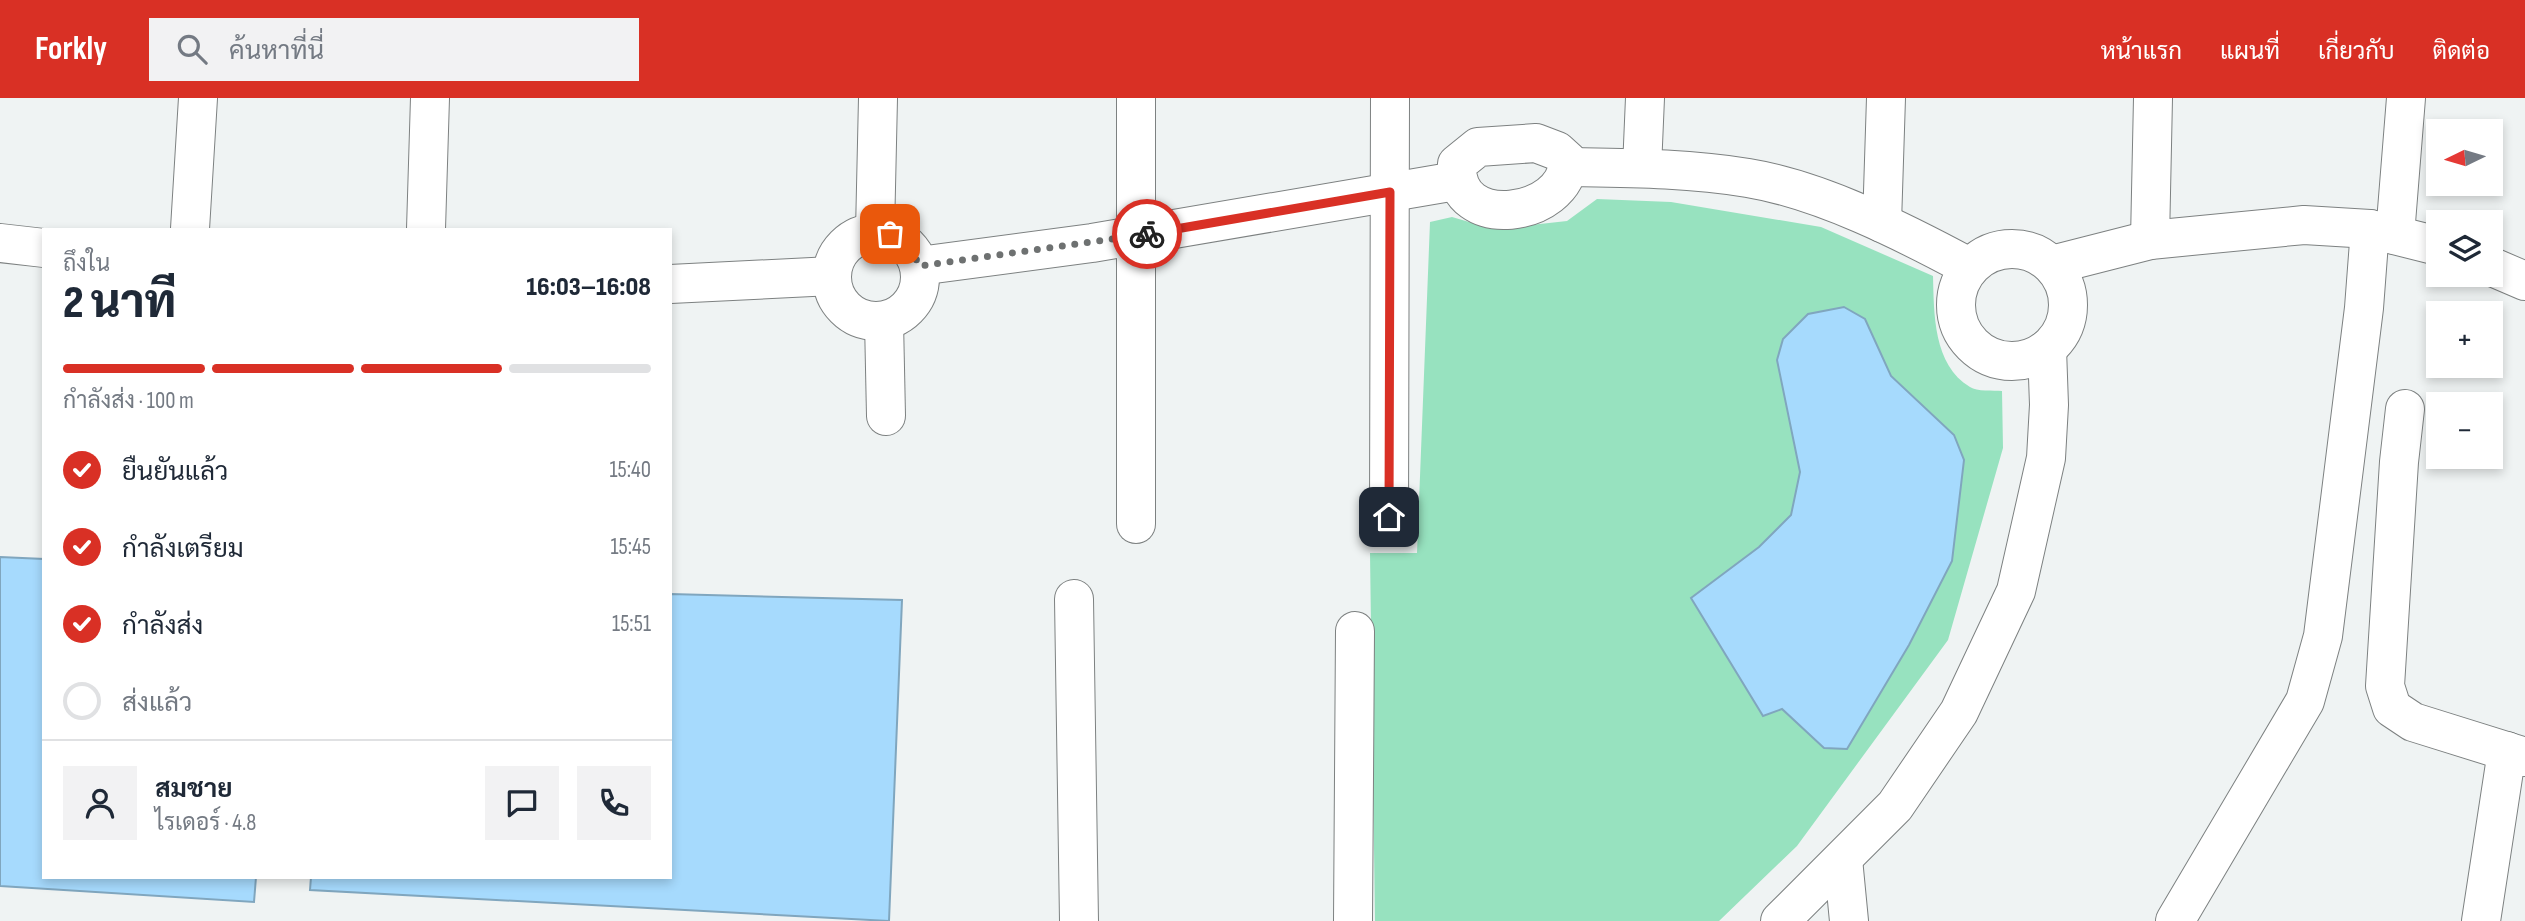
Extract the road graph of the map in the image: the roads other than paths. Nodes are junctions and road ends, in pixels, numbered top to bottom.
1 (198, 98) edge
2 (430, 98) edge
3 (878, 98) edge
4 (1136, 98) edge
5 (1390, 98) edge
6 (1645, 98) edge
7 (1886, 98) edge
8 (2153, 98) edge
9 (2406, 98) edge
10 (1567, 167) junction
11 (1642, 168) junction
12 (1456, 181) junction
13 (1390, 192) junction
14 (1882, 223) junction
15 (190, 228) edge
16 (426, 228) edge
17 (875, 232) junction
18 (2382, 232) junction
19 (1136, 236) junction
20 (2150, 240) junction
21 (0, 243) edge
22 (2426, 243) edge
23 (42, 248) edge
24 (2052, 265) junction
25 (919, 266) junction
26 (1969, 267) junction
27 (2503, 272) edge
28 (832, 276) junction
29 (2525, 281) edge
30 (672, 284) edge
31 (884, 321) junction
32 (2047, 349) junction
33 (2405, 409) dead end
34 (886, 416) dead end
35 (1389, 517) dead end
36 (1136, 524) dead end
37 (1074, 599) dead end
38 (1355, 631) dead end
39 (2516, 754) edge
40 (1843, 859) junction
41 (1079, 921) edge
42 (1353, 921) edge
43 (1780, 921) edge
44 (1849, 921) edge
45 (2175, 921) edge
46 (2481, 921) edge

1 - 15 street
2 - 16 street
3 - 17 street
4 - 19 street
5 - 13 street
6 - 11 street
7 - 14 street
8 - 20 street
9 - 18 street
10 - 11 street
10 - 12 street
10 - 12 street
11 - 14 street
12 - 13 street
13 - 19 street
13 - 35 street
14 - 26 street
17 - 25 street
17 - 28 street
18 - 20 street
18 - 22 street
18 - 45 street
19 - 25 street
19 - 36 street
20 - 24 street
21 - 23 street
24 - 26 street
24 - 32 street
25 - 31 street
26 - 32 street
27 - 29 street
28 - 30 street
28 - 31 street
31 - 34 street
32 - 40 street
33 - 39 street
37 - 41 street
38 - 42 street
39 - 46 street
40 - 43 street
40 - 44 street

